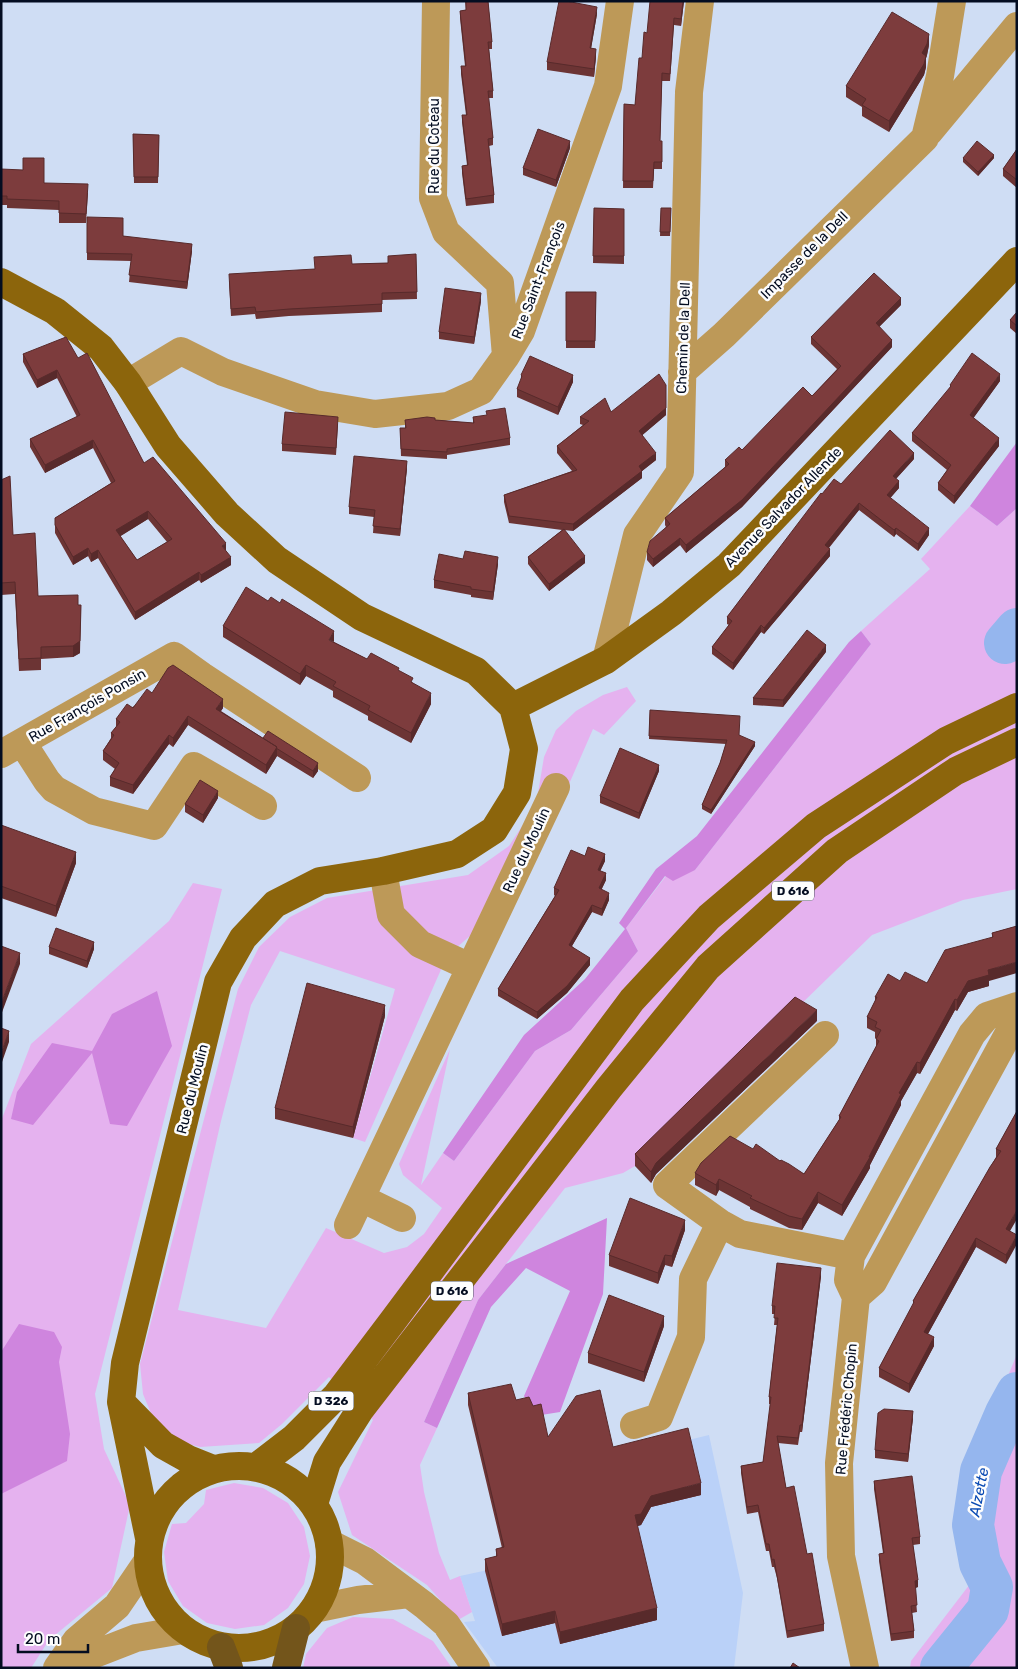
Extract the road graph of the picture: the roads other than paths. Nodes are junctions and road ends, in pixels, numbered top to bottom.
1 (436, 1) edge
2 (620, 1) edge
3 (700, 1) edge
4 (952, 1) edge
5 (1017, 26) edge
6 (925, 138) junction
7 (1017, 261) edge
8 (1, 282) edge
9 (506, 356) junction
10 (682, 372) junction
11 (128, 383) junction
12 (606, 660) junction
13 (513, 707) junction
14 (1017, 707) edge
15 (1017, 742) edge
16 (12, 748) edge
17 (357, 778) dead end
18 (556, 787) dead end
19 (263, 806) dead end
20 (383, 870) junction
21 (470, 967) junction
22 (1017, 1006) edge
23 (1017, 1018) edge
24 (825, 1035) dead end
25 (361, 1198) junction
26 (402, 1218) dead end
27 (720, 1223) junction
28 (348, 1225) dead end
29 (851, 1256) junction
30 (856, 1298) junction
31 (392, 1322) joint
32 (121, 1402) junction
33 (634, 1425) dead end
34 (256, 1466) junction
35 (212, 1470) junction
36 (314, 1504) junction
37 (329, 1543) junction
38 (148, 1550) junction
39 (409, 1594) junction
40 (314, 1609) junction
41 (296, 1628) junction
42 (183, 1630) junction
43 (225, 1657) edge
44 (57, 1668) edge
45 (70, 1668) edge
46 (286, 1668) edge
47 (476, 1668) edge
48 (865, 1668) edge

1 - 9 street, Rue du Coteau
2 - 9 street, Rue Saint-François
3 - 10 street, Chemin de la Dell
4 - 6 street
5 - 6 street, Impasse de la Dell
6 - 10 street, Impasse de la Dell
7 - 12 main road, Avenue Salvador Allende
8 - 11 main road
9 - 11 street, Rue Saint-François
10 - 12 street, Chemin de la Dell
11 - 13 main road
12 - 13 main road, Avenue Salvador Allende
13 - 20 main road, Rue du Moulin
14 - 31 main road, D 616
15 - 36 main road, D 616
16 - 17 street, Rue François Ponsin
16 - 19 street
18 - 21 street, Rue du Moulin
20 - 21 street
20 - 32 main road, Rue du Moulin
21 - 25 street, Rue du Moulin
22 - 29 street, Rue Frédéric Chopin
23 - 30 street
24 - 27 street
25 - 26 street
25 - 28 street, Rue du Moulin
27 - 29 street
27 - 33 street
29 - 30 street, Rue Frédéric Chopin
30 - 48 street, Rue Frédéric Chopin
31 - 34 main road, D 326
32 - 35 main road
32 - 38 main road, Rue du Moulin
34 - 35 main road
34 - 36 main road, Rue du Moulin
35 - 38 main road
36 - 37 main road, Rue du Moulin
37 - 39 street
37 - 40 main road, Rue du Moulin
38 - 42 main road, Rue du Moulin
38 - 44 street
39 - 40 street
39 - 47 street
40 - 41 main road, Rue du Moulin
41 - 43 main road, Rue du Moulin
41 - 46 highway
42 - 43 main road, Rue du Moulin
42 - 45 street

